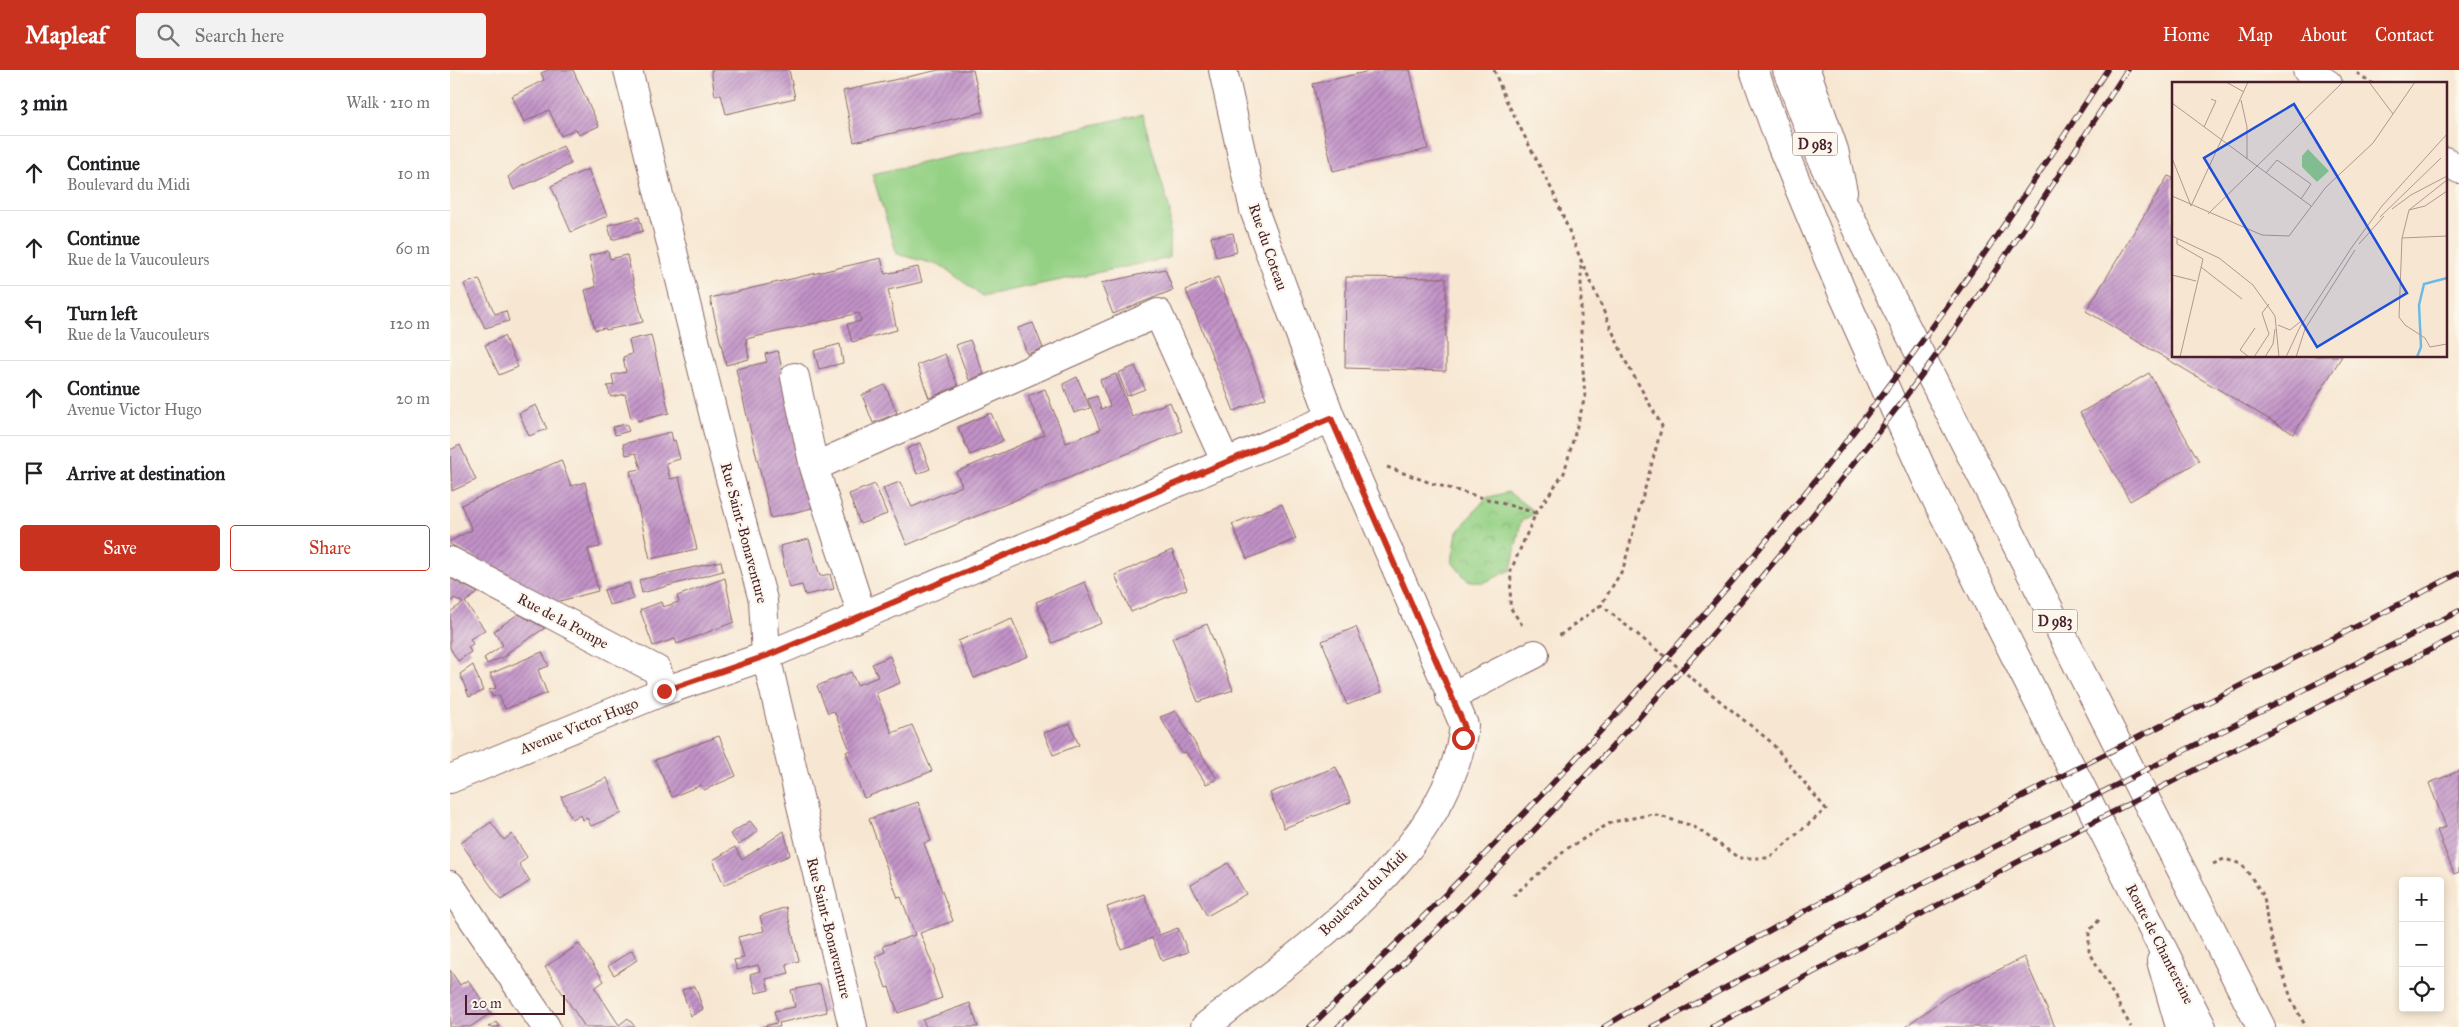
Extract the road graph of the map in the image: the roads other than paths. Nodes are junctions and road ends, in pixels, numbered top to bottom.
1 (628, 70) edge
2 (1223, 70) edge
3 (1754, 70) edge
4 (1787, 70) edge
5 (1806, 70) edge
6 (2307, 70) edge
7 (2325, 82) edge
8 (2446, 162) edge
9 (2459, 169) edge
10 (1849, 215) junction
11 (795, 377) dead end
12 (1331, 418) junction
13 (1226, 463) junction
14 (1350, 463) joint
15 (814, 467) junction
16 (450, 560) edge
17 (862, 615) junction
18 (1535, 654) road end
19 (766, 656) junction
20 (664, 691) junction
21 (1450, 697) junction
22 (450, 779) edge
23 (450, 885) edge
24 (2154, 933) junction
25 (546, 1027) edge
26 (853, 1027) edge
27 (1205, 1027) edge
28 (2180, 1027) edge
29 (2202, 1027) edge
30 (2261, 1027) edge

1 - 19 street, Rue Saint-Bonaventure
2 - 12 street, Rue du Coteau
3 - 24 street, Route de Chantereine / D 983
4 - 10 street, D 983
5 - 10 street
6 - 7 street
8 - 9 street
10 - 30 street, D 983
11 - 15 street
12 - 13 street, Avenue Victor Hugo
12 - 14 street, Rue du Coteau
13 - 15 street
13 - 17 street, Avenue Victor Hugo
14 - 21 street, Boulevard du Midi
15 - 17 street
16 - 20 street, Rue de la Pompe
17 - 19 street, Avenue Victor Hugo
18 - 21 street
19 - 20 street, Avenue Victor Hugo
19 - 26 street, Rue Saint-Bonaventure
20 - 22 street, Avenue Victor Hugo
21 - 27 street, Boulevard du Midi
23 - 25 street
24 - 28 street
24 - 29 street, Route de Chantereine / D 983

